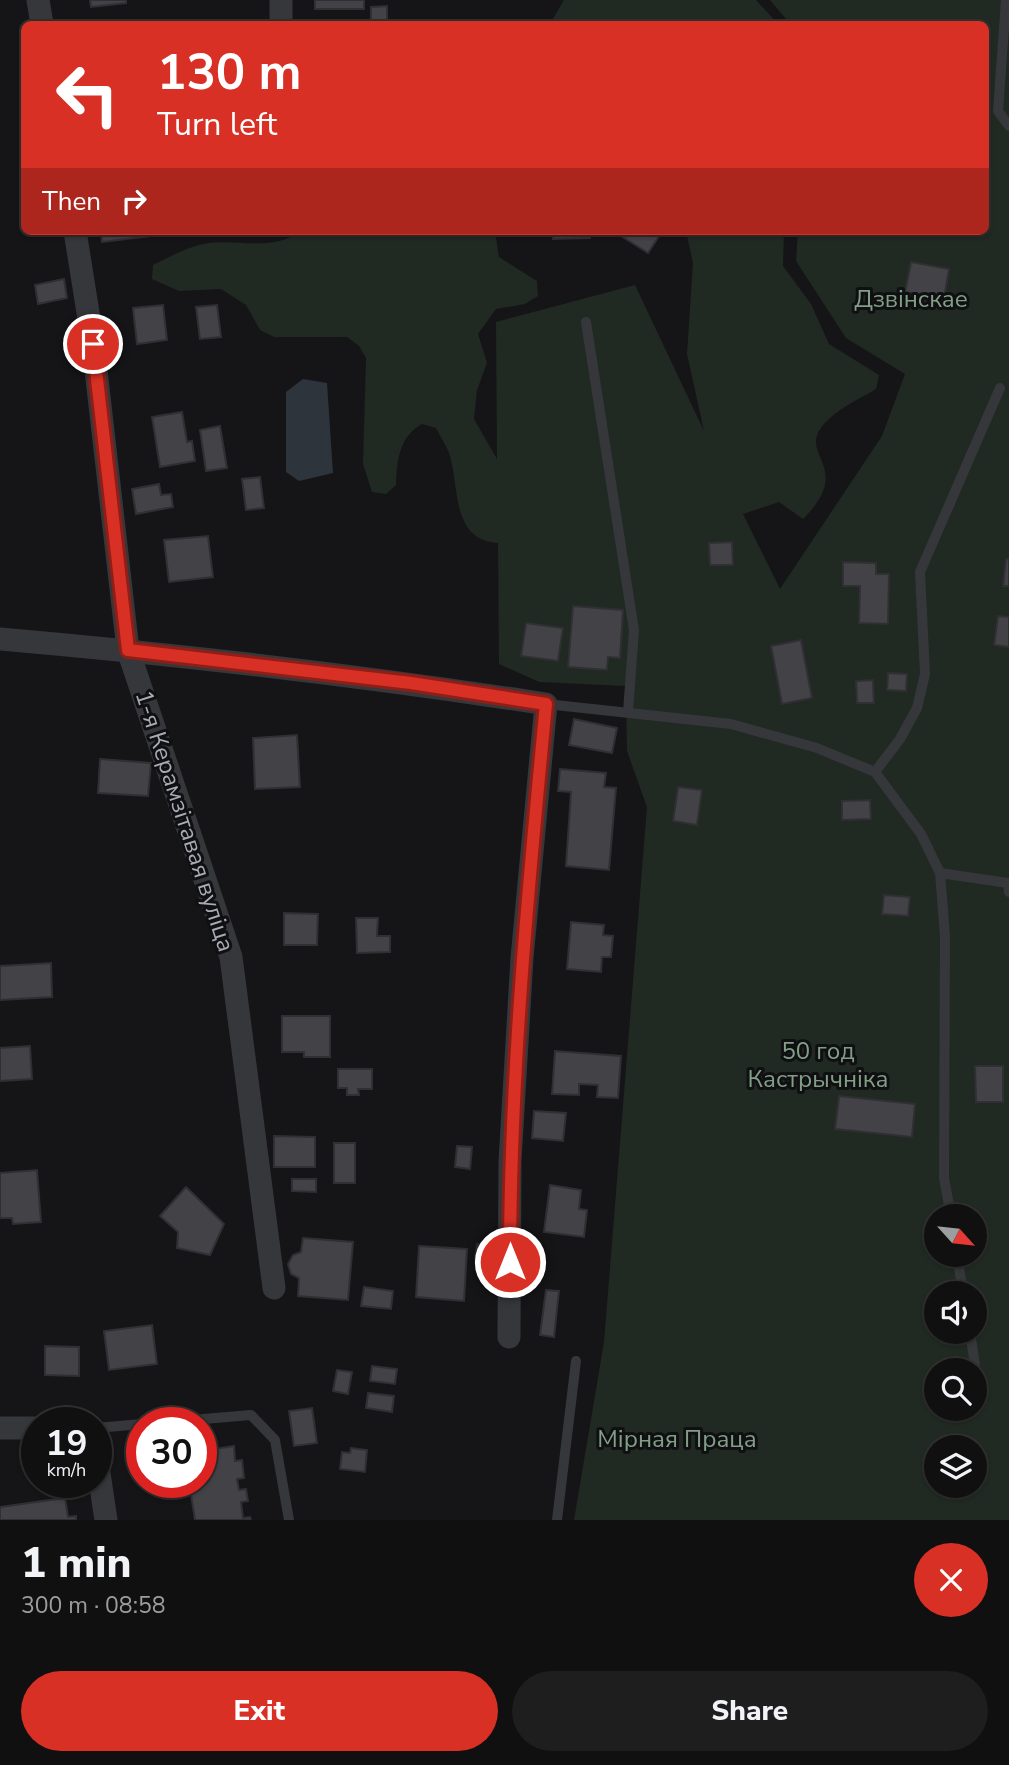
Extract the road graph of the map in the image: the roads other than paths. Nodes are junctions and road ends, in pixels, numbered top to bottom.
1 (38, 0) edge
2 (281, 0) edge
3 (1006, 0) edge
4 (42, 21) edge
5 (281, 21) edge
6 (1009, 126) edge
7 (76, 235) edge
8 (586, 322) dead end
9 (1000, 388) dead end
10 (0, 639) edge
11 (128, 650) junction
12 (546, 704) junction
13 (628, 712) junction
14 (875, 772) junction
15 (940, 873) junction
16 (1009, 886) edge
17 (949, 1204) edge
18 (274, 1288) dead end
19 (509, 1337) dead end
20 (576, 1361) dead end
21 (217, 1418) edge
22 (0, 1428) edge
23 (21, 1428) edge
24 (103, 1498) edge
25 (106, 1520) edge
26 (289, 1520) edge
27 (557, 1520) edge

1 - 4 street
2 - 5 street
3 - 6 lane
7 - 11 street, 1-я Керамзітавая вуліца
8 - 13 lane
9 - 14 lane
10 - 11 street
11 - 12 street
11 - 18 street, 1-я Керамзітавая вуліца
12 - 13 lane
12 - 19 street
13 - 14 lane
14 - 15 lane
15 - 16 lane
15 - 17 lane
20 - 27 lane
21 - 26 lane
22 - 23 street
24 - 25 street

